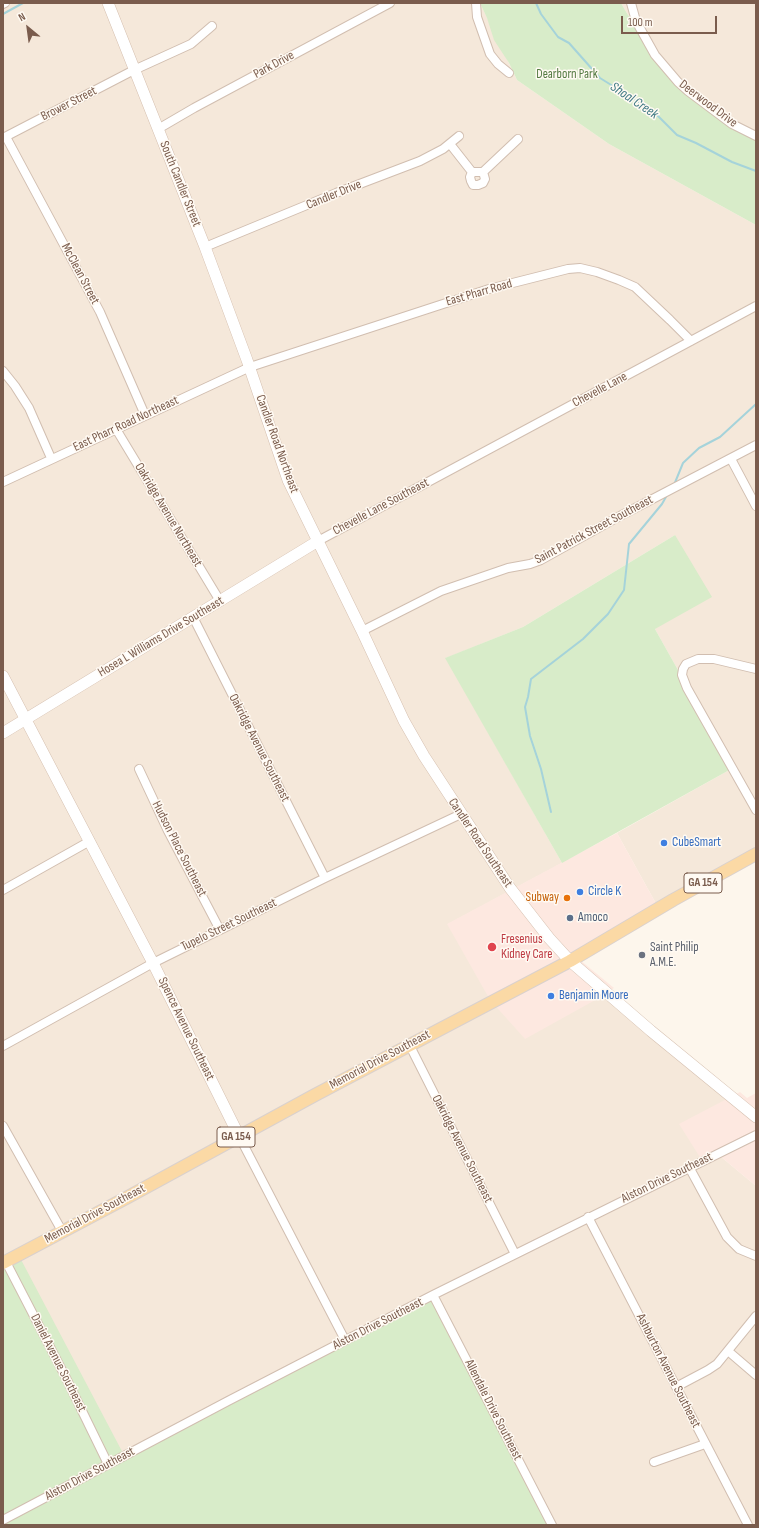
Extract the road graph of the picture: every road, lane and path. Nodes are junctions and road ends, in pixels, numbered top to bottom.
1 (108, 3) edge
2 (390, 3) edge
3 (476, 3) edge
4 (631, 3) edge
5 (212, 26) dead end
6 (134, 70) junction
7 (509, 73) dead end
8 (158, 129) junction
9 (459, 136) dead end
10 (756, 136) edge
11 (4, 138) edge
12 (518, 139) dead end
13 (450, 144) junction
14 (472, 172) junction
15 (483, 172) junction
16 (204, 247) junction
17 (756, 306) edge
18 (691, 341) junction
19 (250, 367) junction
20 (3, 371) edge
21 (145, 415) junction
22 (116, 429) junction
23 (756, 445) edge
24 (51, 458) junction
25 (731, 459) junction
26 (444, 474) joint
27 (3, 482) edge
28 (756, 506) edge
29 (318, 541) junction
30 (220, 601) junction
31 (193, 617) junction
32 (362, 631) junction
33 (756, 669) edge
34 (3, 676) edge
35 (25, 720) junction
36 (3, 733) edge
37 (139, 768) dead end
38 (756, 810) edge
39 (461, 814) junction
40 (90, 841) junction
41 (756, 854) edge
42 (325, 878) junction
43 (3, 890) edge
44 (220, 930) junction
45 (570, 961) junction
46 (153, 962) junction
47 (409, 1044) junction
48 (3, 1046) edge
49 (756, 1118) edge
50 (3, 1126) edge
51 (756, 1135) edge
52 (239, 1136) junction
53 (689, 1167) junction
54 (588, 1217) junction
55 (62, 1231) junction
56 (515, 1254) junction
57 (756, 1256) edge
58 (5, 1262) edge
59 (433, 1295) junction
60 (756, 1316) edge
61 (345, 1340) junction
62 (728, 1351) junction
63 (756, 1375) edge
64 (676, 1387) junction
65 (705, 1444) junction
66 (654, 1462) dead end
67 (108, 1464) junction
68 (3, 1520) edge
69 (552, 1525) edge
70 (748, 1525) edge

1 - 6 main road, South Candler Street
2 - 8 street, Park Drive
3 - 7 street
4 - 10 street, Deerwood Drive
5 - 6 street, Brower Street
6 - 8 main road, South Candler Street
6 - 11 street, Brower Street
8 - 16 main road, South Candler Street
9 - 13 street, Candler Drive
11 - 21 street, McClean Street
12 - 15 street
13 - 14 street
13 - 16 street, Candler Drive
14 - 15 street
14 - 15 street
16 - 19 main road, South Candler Street
17 - 18 street, Chevelle Lane
18 - 19 street, East Pharr Road
18 - 26 street, Chevelle Lane
19 - 21 street, East Pharr Road Northeast
19 - 29 main road, Candler Road Northeast
20 - 24 street
21 - 22 street, East Pharr Road Northeast
22 - 24 street, East Pharr Road Northeast
22 - 30 street, Oakridge Avenue Northeast
23 - 25 street, Saint Patrick Street Southeast
24 - 27 street, East Pharr Road Northeast
25 - 28 street
25 - 32 street, Saint Patrick Street Southeast
26 - 29 street, Chevelle Lane Southeast
29 - 30 main road, Hosea L Williams Drive Southeast
29 - 32 main road, Candler Road Southeast
30 - 31 main road, Hosea L Williams Drive Southeast
31 - 35 main road, Hosea L Williams Drive Southeast
31 - 42 street, Oakridge Avenue Southeast
32 - 39 main road, Candler Road Southeast
33 - 38 street
34 - 35 main road, Spence Avenue Southeast
35 - 36 main road, Hosea L Williams Drive Southeast
35 - 40 main road, Spence Avenue Southeast
37 - 44 street, Hudson Place Southeast
39 - 42 street, Tupelo Street Southeast
39 - 45 main road, Candler Road Southeast
40 - 43 street
40 - 46 main road, Spence Avenue Southeast
41 - 45 main road, Memorial Drive Southeast / GA 154
42 - 44 street, Tupelo Street Southeast
44 - 46 street, Tupelo Street Southeast
45 - 47 main road, Memorial Drive Southeast / GA 154
45 - 49 main road, Candler Road Southeast
46 - 48 street, Tupelo Street Southeast
46 - 52 main road, Spence Avenue Southeast
47 - 52 main road, Memorial Drive Southeast / GA 154
47 - 56 street, Oakridge Avenue Southeast
50 - 55 street
51 - 53 street, Alston Drive Southeast
52 - 55 main road, Memorial Drive Southeast / GA 154
52 - 61 street, Spence Avenue Southeast
53 - 54 street, Alston Drive Southeast
53 - 57 street
54 - 56 street, Alston Drive Southeast
54 - 64 street, Ashburton Avenue Southeast
55 - 58 main road, Memorial Drive Southeast / GA 154
56 - 59 street, Alston Drive Southeast
58 - 67 street, Daniel Avenue Southeast
59 - 61 street, Alston Drive Southeast
59 - 69 street, Allendale Drive Southeast
60 - 62 street
61 - 67 street, Alston Drive Southeast
62 - 63 street
62 - 64 street
64 - 65 street, Ashburton Avenue Southeast
65 - 66 street
65 - 70 street, Ashburton Avenue Southeast
67 - 68 street, Alston Drive Southeast

